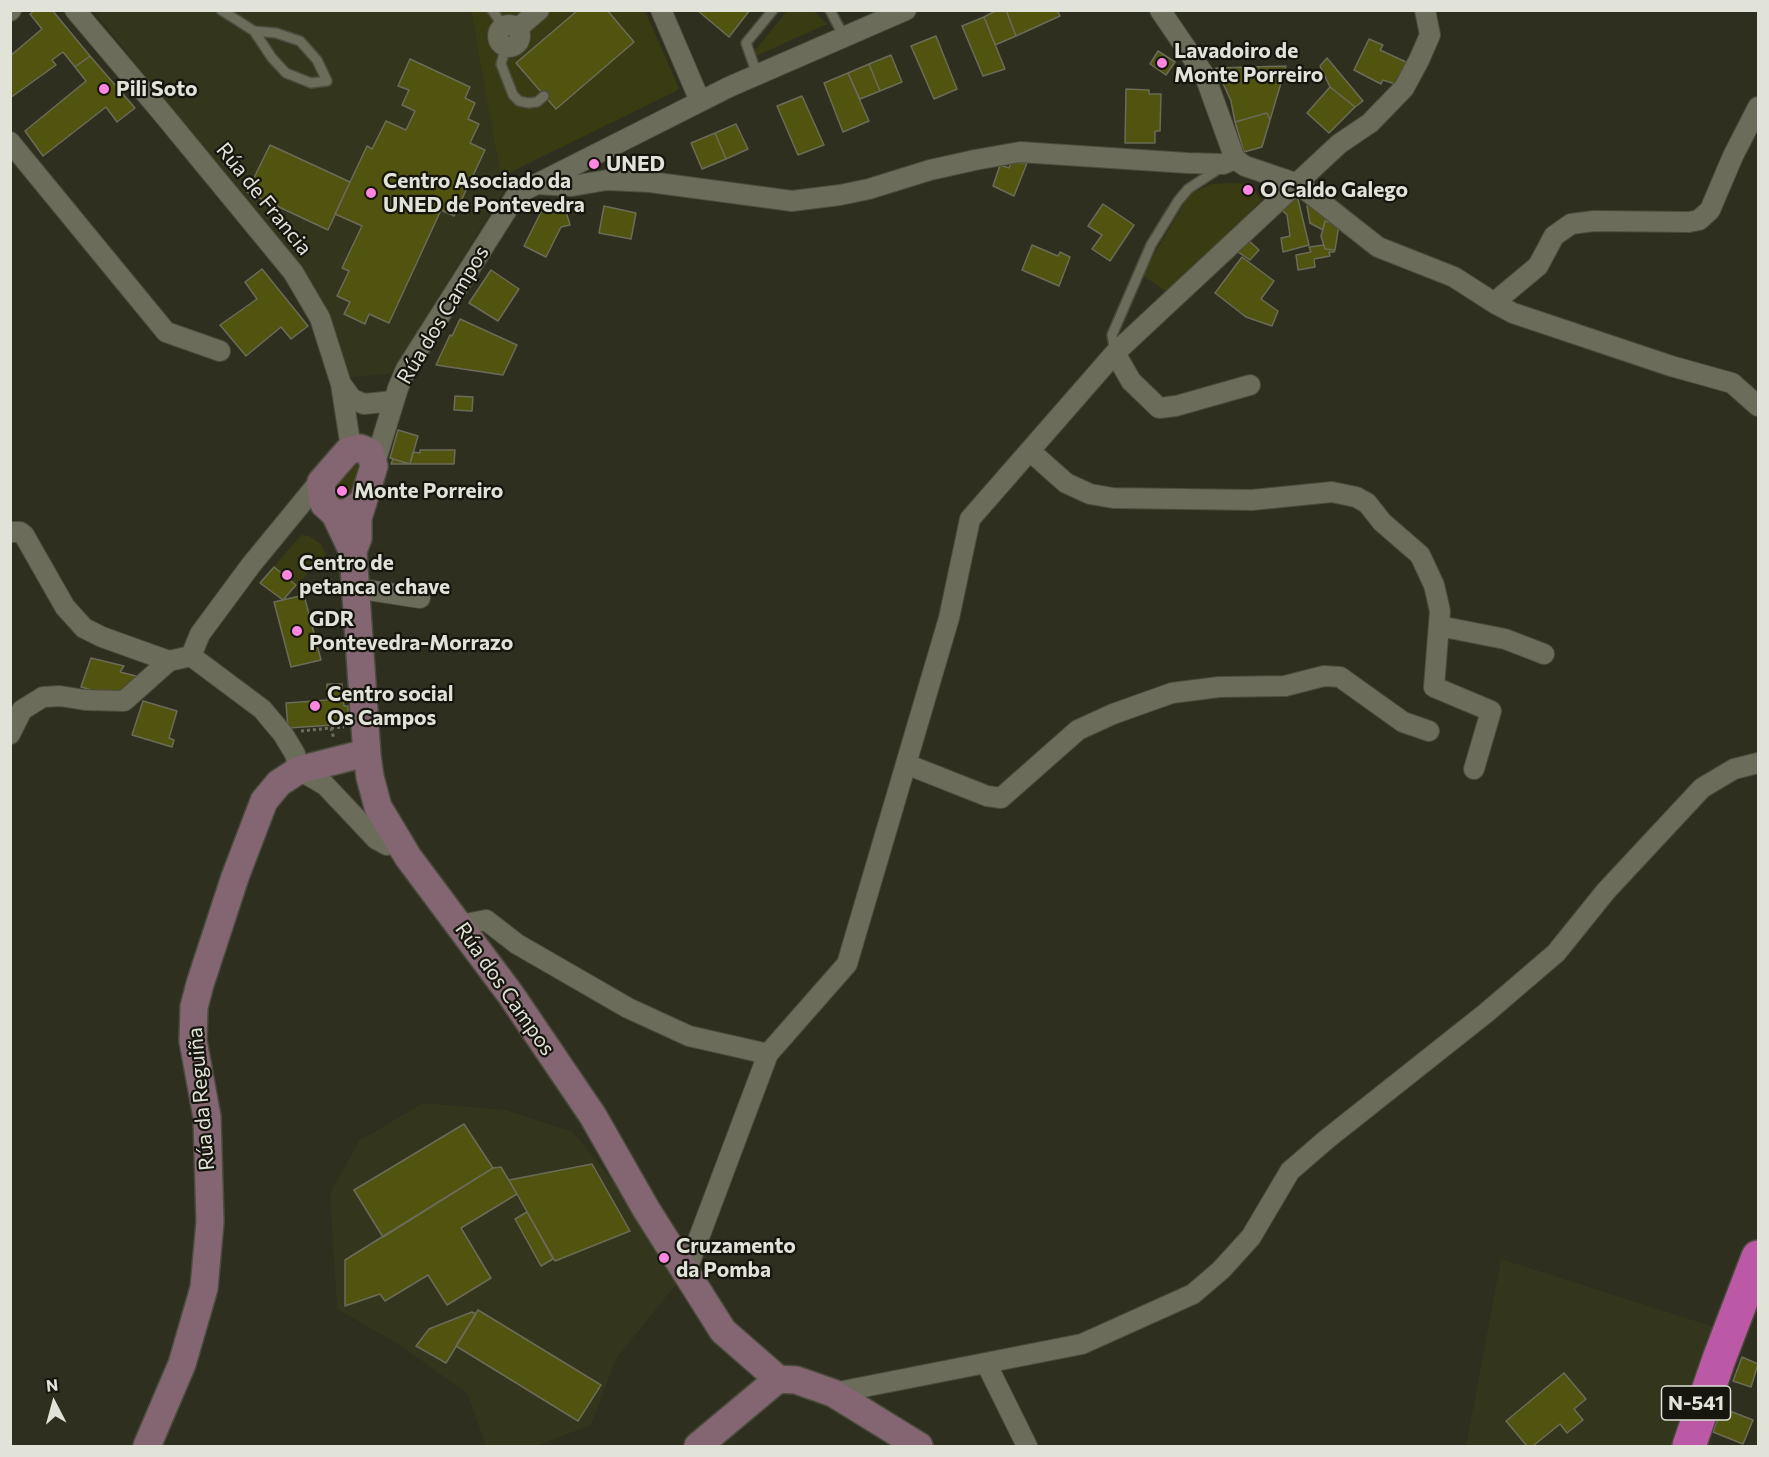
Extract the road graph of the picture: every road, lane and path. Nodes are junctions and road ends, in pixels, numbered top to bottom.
1 (75, 10) edge
2 (221, 10) edge
3 (492, 10) edge
4 (539, 10) edge
5 (661, 10) edge
6 (773, 10) edge
7 (830, 10) edge
8 (906, 10) edge
9 (1425, 10) edge
10 (1164, 13) edge
11 (254, 31) junction
12 (509, 34) junction
13 (844, 37) junction
14 (757, 74) junction
15 (544, 96) dead end
16 (700, 101) junction
17 (1758, 107) edge
18 (10, 142) edge
19 (1235, 159) junction
20 (535, 184) junction
21 (1298, 184) junction
22 (1496, 304) junction
23 (220, 351) dead end
24 (1115, 354) junction
25 (340, 384) junction
26 (1250, 385) dead end
27 (394, 402) junction
28 (1758, 406) edge
29 (348, 451) junction
30 (1030, 451) junction
31 (374, 466) junction
32 (321, 482) junction
33 (363, 502) junction
34 (336, 514) junction
35 (10, 532) edge
36 (353, 552) junction
37 (356, 590) junction
38 (420, 598) dead end
39 (1439, 626) junction
40 (1544, 654) dead end
41 (191, 656) junction
42 (169, 661) junction
43 (352, 726) dead end
44 (344, 727) junction
45 (331, 728) junction
46 (291, 731) dead end
47 (1429, 731) dead end
48 (10, 734) edge
49 (345, 736) dead end
50 (336, 747) dead end
51 (1758, 763) edge
52 (906, 764) junction
53 (369, 766) junction
54 (1474, 769) dead end
55 (299, 770) junction
56 (397, 840) junction
57 (460, 926) junction
58 (768, 1054) junction
59 (1758, 1257) edge
60 (686, 1272) junction
61 (1719, 1359) junction
62 (986, 1363) junction
63 (777, 1379) junction
64 (833, 1394) junction
65 (147, 1446) edge
66 (698, 1446) edge
67 (919, 1446) edge
68 (1027, 1446) edge
69 (1673, 1446) edge
70 (1689, 1446) edge

1 - 25 street, Rúa de Francia
2 - 11 lane
3 - 12 lane
4 - 12 street
5 - 16 street
6 - 14 lane
7 - 13 lane
8 - 13 street, Rúa dos Campos
9 - 21 street
10 - 19 street
11 - 11 lane
12 - 15 lane
13 - 14 street, Rúa dos Campos
14 - 16 street, Rúa dos Campos
16 - 20 street, Rúa dos Campos
17 - 22 street
18 - 23 street
19 - 20 street
19 - 21 street
19 - 24 lane
20 - 27 street, Rúa dos Campos
21 - 22 street
21 - 24 street
22 - 28 street
24 - 26 street
24 - 30 street
25 - 27 street
25 - 29 street, Rúa de Francia
27 - 31 street, Rúa dos Campos
29 - 31 street
29 - 32 street
30 - 39 street
30 - 52 street
31 - 33 street
32 - 34 street
32 - 41 street
33 - 34 street
33 - 36 street, Rúa dos Campos
34 - 36 street, Rúa dos Campos
35 - 42 street
36 - 37 street, Rúa dos Campos
37 - 38 street
37 - 53 street, Rúa dos Campos
39 - 40 street
39 - 54 street
41 - 42 street
41 - 55 street
42 - 48 street
43 - 44 path
44 - 45 path
44 - 49 path
45 - 46 path
45 - 50 path
47 - 52 street
51 - 62 street
52 - 58 street
53 - 55 street
53 - 56 street, Rúa dos Campos
55 - 56 street
55 - 65 street, Rúa da Reguiña
56 - 57 street, Rúa dos Campos
57 - 58 street
57 - 60 street, Rúa dos Campos
58 - 60 street
59 - 61 highway, N-541
60 - 63 street, Rúa dos Campos
61 - 69 highway, N-541
61 - 70 highway, N-541
62 - 64 street
62 - 68 street
63 - 64 street
63 - 66 street
64 - 67 street

